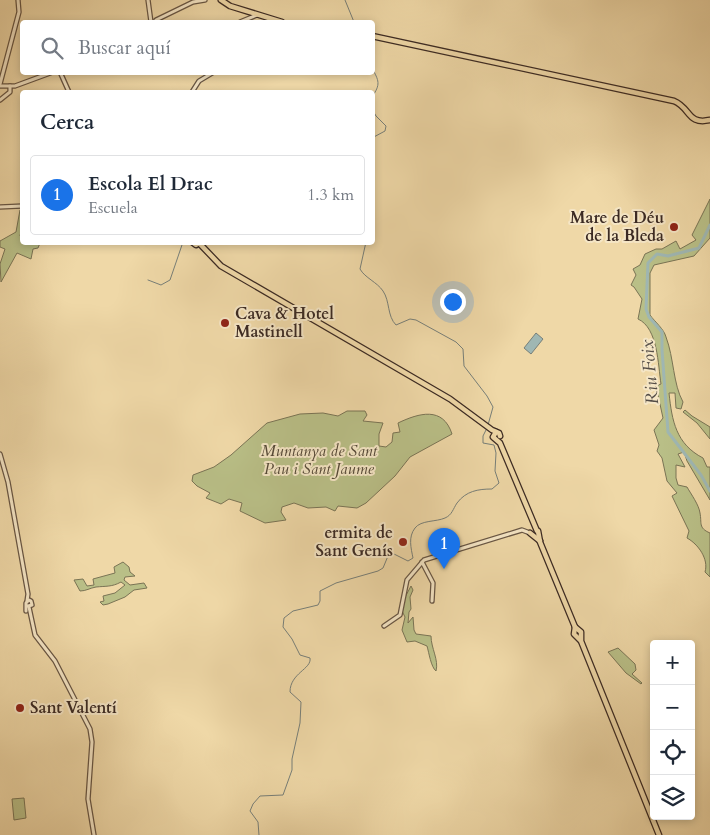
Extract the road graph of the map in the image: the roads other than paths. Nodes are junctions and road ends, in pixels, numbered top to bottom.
1 (18, 0) edge
2 (148, 0) edge
3 (205, 0) edge
4 (222, 0) edge
5 (196, 1) edge
6 (257, 15) junction
7 (152, 20) edge
8 (154, 20) edge
9 (245, 20) edge
10 (275, 20) edge
11 (375, 37) edge
12 (45, 75) edge
13 (61, 75) edge
14 (210, 75) edge
15 (0, 85) edge
16 (10, 86) junction
17 (68, 90) edge
18 (193, 90) edge
19 (0, 100) edge
20 (710, 120) edge
21 (20, 206) edge
22 (0, 207) edge
23 (201, 245) edge
24 (0, 454) edge
25 (536, 533) junction
26 (422, 562) junction
27 (432, 601) dead end
28 (384, 626) dead end
29 (94, 835) edge
30 (660, 835) edge

1 - 15 street
2 - 7 street
3 - 5 street
4 - 6 main road
5 - 8 street
6 - 9 street
6 - 10 main road
11 - 20 main road
12 - 16 street
13 - 17 street
14 - 18 street
15 - 16 street
16 - 19 street
21 - 22 street
23 - 25 main road
24 - 29 street
25 - 26 street
25 - 30 main road
26 - 27 street
26 - 28 street

